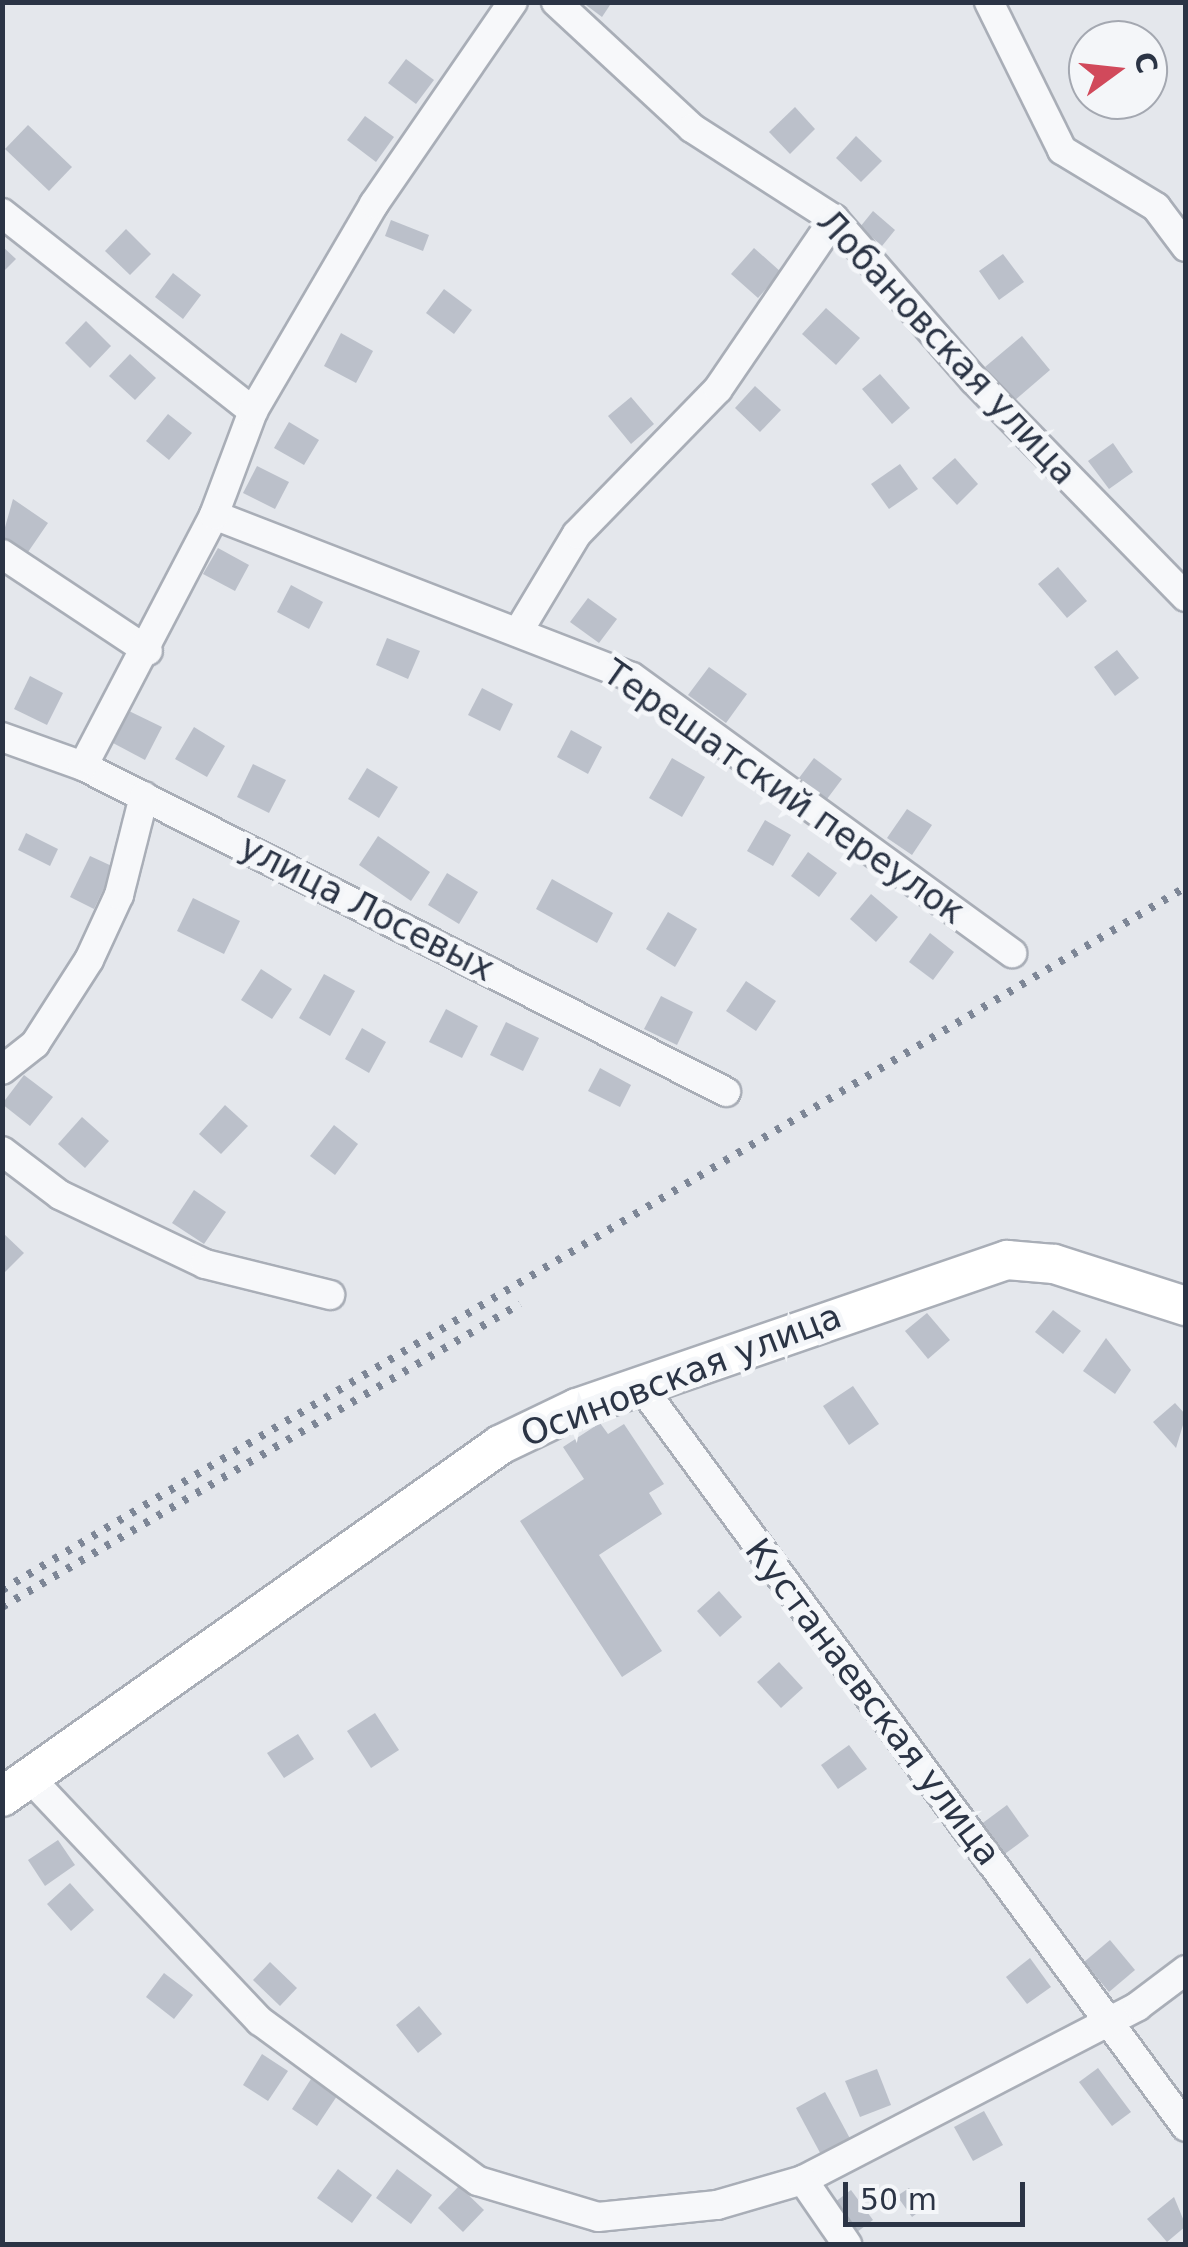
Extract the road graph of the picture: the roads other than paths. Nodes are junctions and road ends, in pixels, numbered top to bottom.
1 (513, 2) edge
2 (556, 2) edge
3 (989, 2) edge
4 (2, 213) edge
5 (834, 220) junction
6 (1186, 246) edge
7 (253, 411) junction
8 (214, 515) junction
9 (2, 554) edge
10 (1186, 597) edge
11 (518, 632) junction
12 (148, 651) junction
13 (2, 738) edge
14 (83, 766) junction
15 (144, 796) junction
16 (1012, 953) dead end
17 (2, 1070) edge
18 (726, 1092) dead end
19 (2, 1152) edge
20 (330, 1295) dead end
21 (1186, 1306) edge
22 (640, 1385) junction
23 (16, 1788) edge
24 (1186, 1970) edge
25 (1107, 2018) junction
26 (1186, 2126) edge
27 (803, 2180) junction
28 (847, 2244) edge

1 - 7 street
2 - 5 street, Лобановская улица
3 - 6 street
4 - 7 street
5 - 10 street, Лобановская улица
5 - 11 street
7 - 8 street
8 - 11 street, Терешатский переулок
8 - 12 street
9 - 12 street
11 - 16 street, Терешатский переулок
12 - 14 street
13 - 14 street, улица Лосевых
14 - 15 street, улица Лосевых
15 - 17 street
15 - 18 street, улица Лосевых
19 - 20 street
21 - 22 main road, Осиновская улица
22 - 23 main road, Осиновская улица
22 - 25 street, Кустанаевская улица
23 - 27 street
24 - 25 street
25 - 26 street, Кустанаевская улица
25 - 27 street
27 - 28 street

